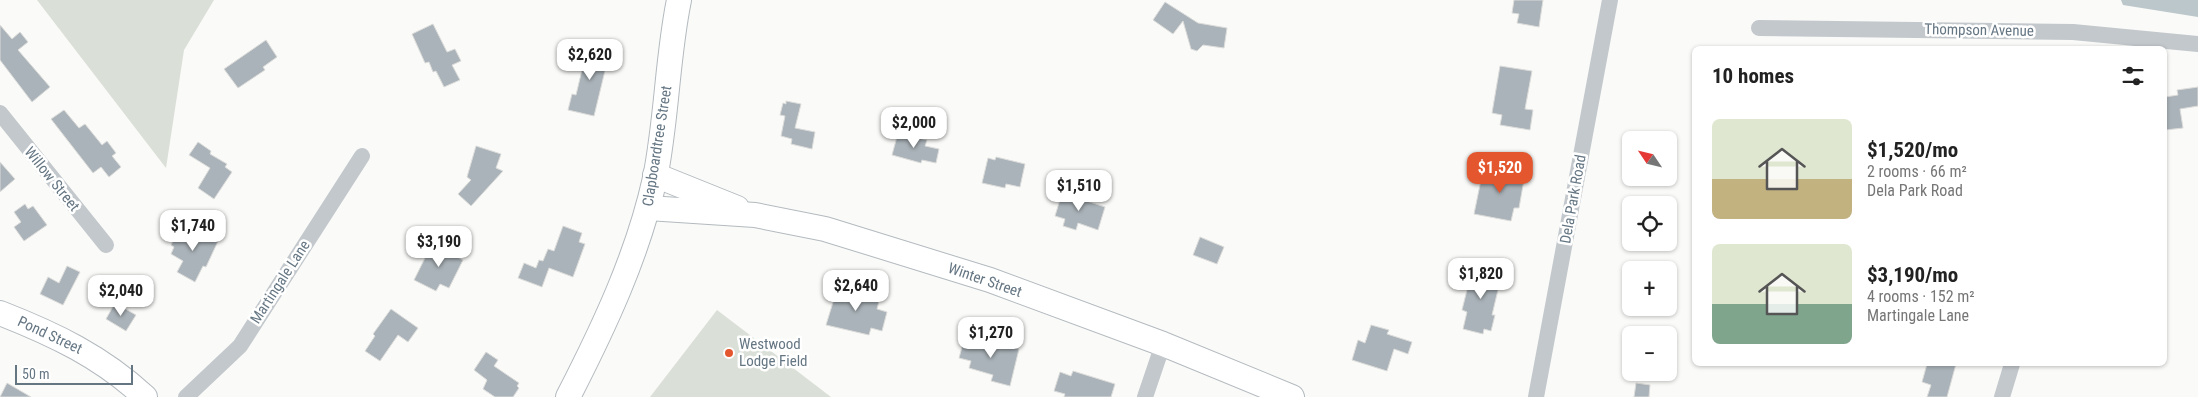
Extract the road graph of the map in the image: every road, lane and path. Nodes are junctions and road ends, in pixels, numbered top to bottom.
1 (679, 0) edge
2 (1610, 0) edge
3 (1759, 28) dead end
4 (2111, 42) edge
5 (2198, 44) edge
6 (0, 113) edge
7 (362, 156) dead end
8 (655, 175) junction
9 (648, 208) junction
10 (755, 215) junction
11 (106, 245) dead end
12 (0, 313) edge
13 (1163, 344) junction
14 (2011, 366) edge
15 (145, 397) edge
16 (186, 397) edge
17 (568, 397) edge
18 (1145, 397) edge
19 (1292, 397) edge
20 (1536, 397) edge
21 (2002, 397) edge

1 - 8 street, Clapboardtree Street
2 - 20 street, Dela Park Road
3 - 4 street, Thompson Avenue
4 - 5 street, Thompson Avenue
6 - 11 street, Willow Street
7 - 16 street, Martingale Lane
8 - 9 street, Clapboardtree Street
8 - 10 street, Winter Street
9 - 10 street, Winter Street
9 - 17 street, Clapboardtree Street
10 - 13 street, Winter Street
12 - 15 street, Pond Street
13 - 18 street
13 - 19 street, Winter Street
14 - 21 street

